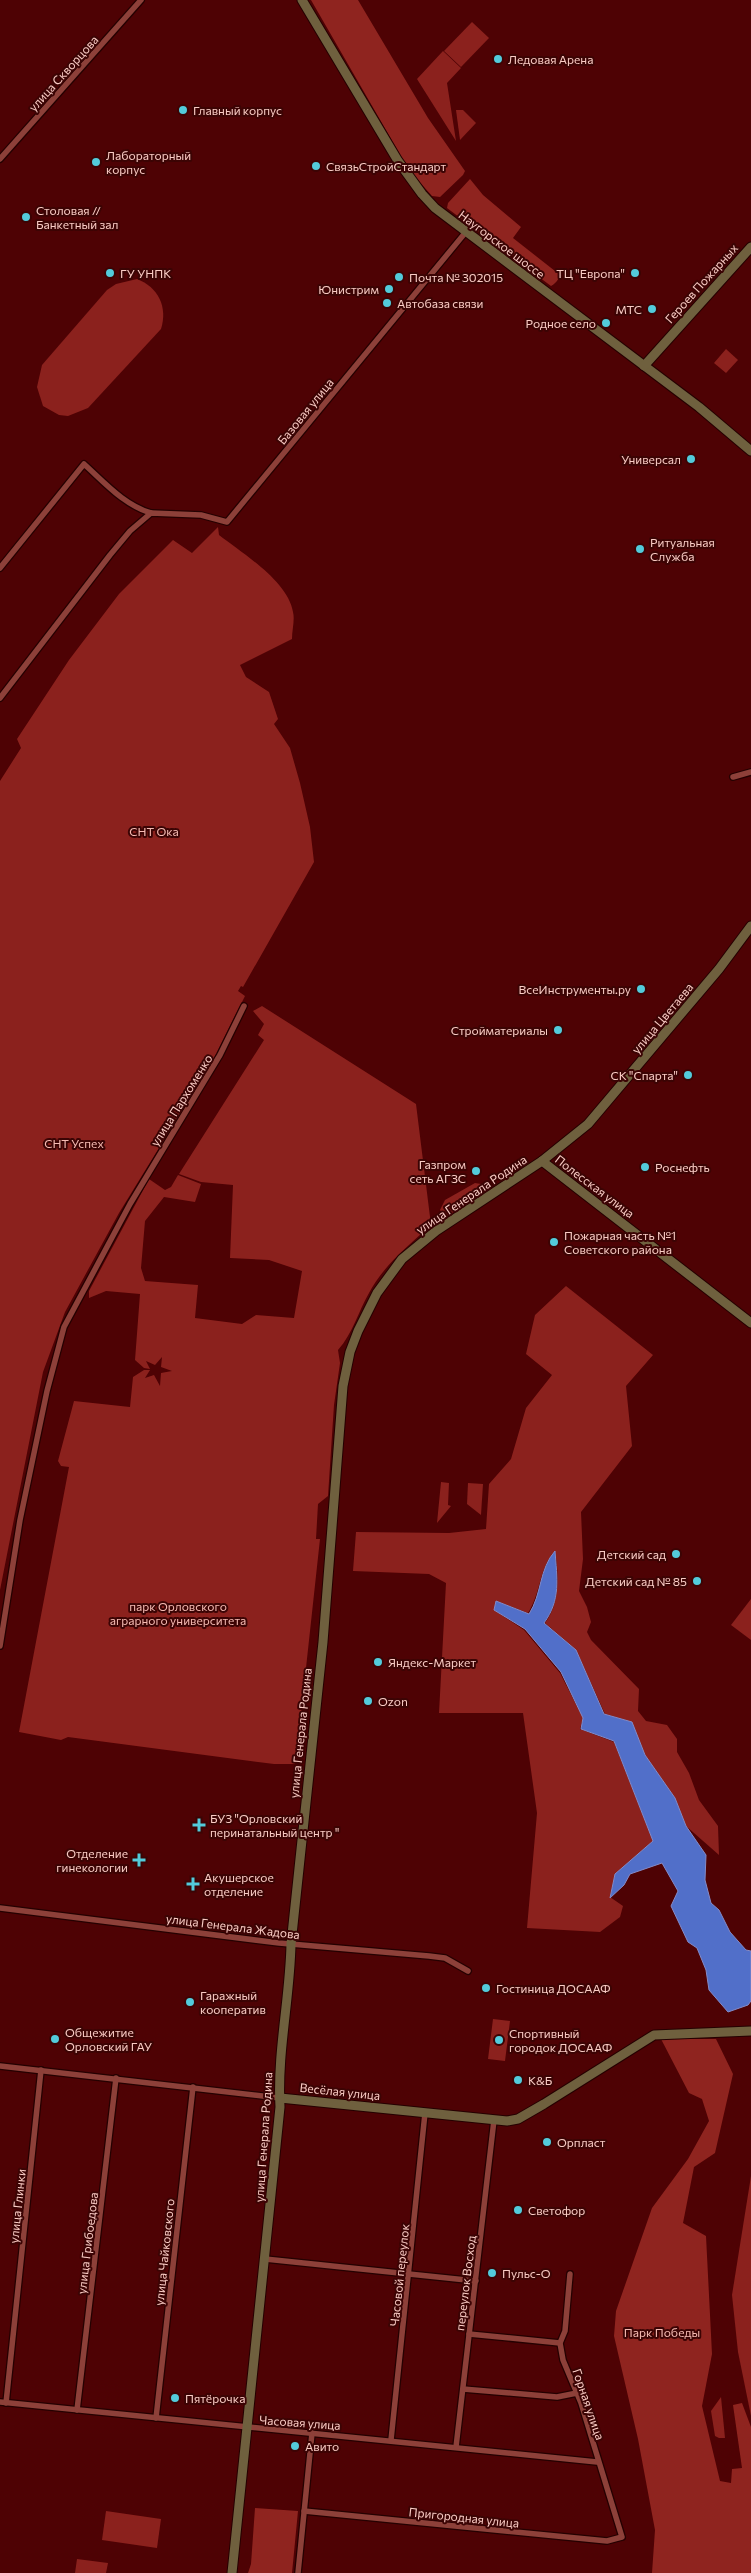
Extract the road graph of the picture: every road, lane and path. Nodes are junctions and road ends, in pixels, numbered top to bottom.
1 (141, 0) edge
2 (302, 0) edge
3 (0, 159) edge
4 (465, 232) junction
5 (751, 247) edge
6 (644, 366) junction
7 (751, 451) edge
8 (151, 513) junction
9 (0, 568) edge
10 (0, 698) edge
11 (751, 772) edge
12 (733, 777) dead end
13 (751, 926) edge
14 (244, 1006) dead end
15 (542, 1162) junction
16 (751, 1323) edge
17 (0, 1646) edge
18 (0, 1908) edge
19 (290, 1944) junction
20 (468, 1971) dead end
21 (751, 2031) edge
22 (0, 2066) edge
23 (41, 2070) junction
24 (116, 2078) junction
25 (193, 2087) junction
26 (280, 2098) junction
27 (425, 2113) junction
28 (494, 2120) junction
29 (265, 2259) junction
30 (410, 2274) junction
31 (570, 2274) dead end
32 (476, 2282) junction
33 (469, 2334) junction
34 (560, 2343) junction
35 (462, 2389) junction
36 (577, 2393) junction
37 (3, 2402) edge
38 (77, 2410) junction
39 (156, 2418) junction
40 (248, 2428) junction
41 (312, 2433) junction
42 (391, 2440) junction
43 (456, 2447) junction
44 (598, 2462) junction
45 (304, 2511) junction
46 (622, 2537) joint
47 (232, 2573) edge
48 (298, 2573) edge

1 - 3 street, улица Скворцова
2 - 4 main road, Наугорское шоссе
4 - 6 main road, Наугорское шоссе
4 - 8 street, Базовая улица
5 - 6 main road, Героев Пожарных
6 - 7 main road, Наугорское шоссе
8 - 9 street
8 - 10 street
11 - 12 street
13 - 15 main road, улица Цветаева
14 - 17 street, улица Пархоменко
15 - 16 main road, Полесская улица
15 - 19 main road, улица Генерала Родина
18 - 19 street, улица Генерала Жадова
19 - 20 street, улица Генерала Жадова
19 - 26 main road, улица Генерала Родина
21 - 28 main road, Весёлая улица
22 - 23 street, Весёлая улица
23 - 24 street, Весёлая улица
23 - 37 street, улица Глинки
24 - 25 street, Весёлая улица
24 - 38 street, улица Грибоедова
25 - 26 street, Весёлая улица
25 - 39 street, улица Чайковского
26 - 27 main road, Весёлая улица
26 - 29 main road, улица Генерала Родина
27 - 28 main road, Весёлая улица
27 - 30 street, Часовой переулок
28 - 32 street, переулок Восход
29 - 30 street
29 - 40 main road, улица Генерала Родина
30 - 32 street
30 - 42 street, Часовой переулок
31 - 34 street, Горная улица
32 - 33 street, переулок Восход
33 - 34 street
33 - 35 street, переулок Восход
34 - 36 street, Горная улица
35 - 36 street
35 - 43 street, переулок Восход
36 - 44 street, Горная улица
37 - 38 street, Часовая улица
38 - 39 street, Часовая улица
39 - 40 street, Часовая улица
40 - 41 street, Часовая улица
40 - 47 main road, улица Генерала Родина
41 - 42 street, Часовая улица
41 - 45 street
42 - 43 street, Часовая улица
43 - 44 street, Часовая улица
44 - 46 street, Горная улица
45 - 46 street, Пригородная улица
45 - 48 street

